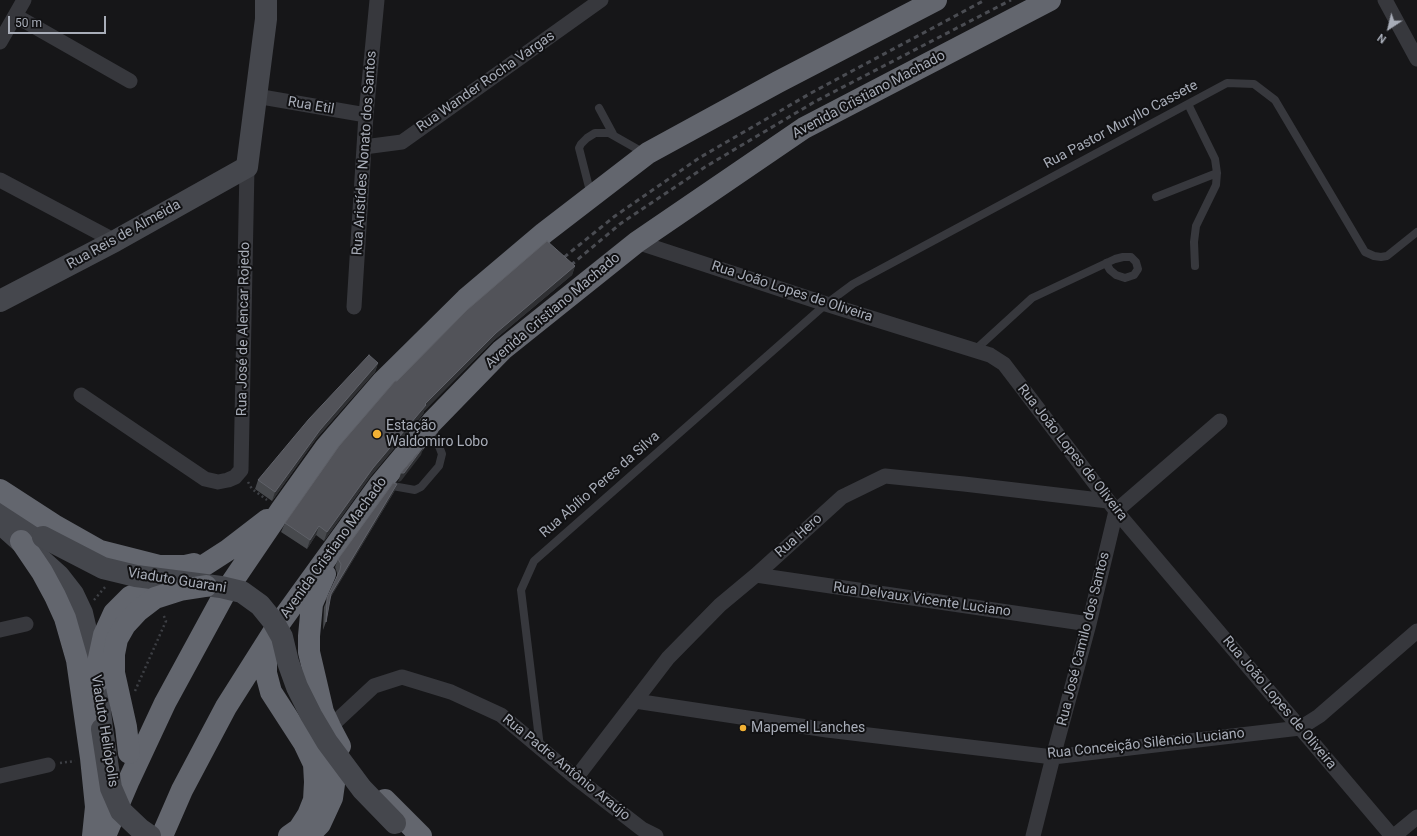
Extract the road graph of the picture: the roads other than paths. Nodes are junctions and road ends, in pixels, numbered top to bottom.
1 (24, 0) edge
2 (266, 0) edge
3 (377, 0) edge
4 (601, 0) edge
5 (936, 0) edge
6 (1050, 0) edge
7 (1385, 0) edge
8 (16, 16) junction
9 (0, 42) edge
10 (1417, 59) edge
11 (130, 81) dead end
12 (256, 96) junction
13 (1188, 104) junction
14 (599, 108) dead end
15 (366, 115) junction
16 (614, 134) junction
17 (364, 147) junction
18 (648, 153) junction
19 (247, 167) junction
20 (1217, 173) junction
21 (0, 180) edge
22 (591, 196) junction
23 (1156, 197) dead end
24 (1417, 232) edge
25 (115, 241) junction
26 (637, 242) junction
27 (1106, 263) dead end
28 (1195, 266) dead end
29 (0, 301) edge
30 (826, 304) junction
31 (354, 307) dead end
32 (974, 351) junction
33 (81, 395) dead end
34 (1220, 421) dead end
35 (430, 423) junction
36 (380, 484) junction
37 (0, 490) edge
38 (0, 495) edge
39 (1112, 506) junction
40 (281, 510) junction
41 (0, 523) edge
42 (21, 541) junction
43 (338, 542) junction
44 (215, 560) junction
45 (756, 575) junction
46 (206, 586) junction
47 (26, 624) dead end
48 (1089, 624) junction
49 (276, 628) junction
50 (0, 630) edge
51 (1417, 631) edge
52 (97, 682) junction
53 (635, 701) junction
54 (1300, 728) junction
55 (328, 735) junction
56 (540, 747) junction
57 (1053, 757) junction
58 (48, 766) road end
59 (0, 776) edge
60 (576, 778) junction
61 (129, 780) junction
62 (1417, 817) edge
63 (93, 836) edge
64 (105, 836) edge
65 (150, 836) edge
66 (162, 836) edge
67 (289, 836) edge
68 (308, 836) edge
69 (412, 836) edge
70 (421, 836) edge
71 (656, 836) edge
72 (1033, 836) edge
73 (1393, 836) edge

1 - 8 street
2 - 12 main road, Rua José de Alencar Rojedo
3 - 15 street, Rua Aristídes Nonato dos Santos
4 - 17 street, Rua Wander Rocha Vargas
5 - 18 highway
6 - 26 highway, Avenida Cristiano Machado
7 - 10 street
8 - 9 street
8 - 11 street
12 - 15 street, Rua Etil
12 - 19 main road, Rua José de Alencar Rojedo
13 - 20 lane
13 - 24 lane, Rua Pastor Muryllo Cassete
13 - 30 lane, Rua Pastor Muryllo Cassete
14 - 16 lane
15 - 17 street, Rua Aristídes Nonato dos Santos
16 - 18 lane
16 - 22 lane
17 - 31 street, Rua Aristídes Nonato dos Santos
18 - 22 highway
19 - 25 main road, Rua Reis de Almeida
19 - 33 street, Rua José de Alencar Rojedo
20 - 23 lane
20 - 28 lane
21 - 25 street
22 - 40 highway
25 - 29 main road, Rua Reis de Almeida
26 - 30 street, Rua João Lopes de Oliveira
26 - 35 highway, Avenida Cristiano Machado
27 - 32 lane
30 - 32 street, Rua João Lopes de Oliveira
30 - 56 lane, Rua Abílio Peres da Silva
32 - 39 street, Rua João Lopes de Oliveira
34 - 39 street
35 - 36 highway, Avenida Cristiano Machado
35 - 36 lane
36 - 43 highway, Avenida Cristiano Machado
37 - 44 highway
38 - 46 main road, Viaduto Guarani, bridge
39 - 45 street, Rua Hero
39 - 48 street, Rua José Camilo dos Santos
39 - 54 street, Rua João Lopes de Oliveira
40 - 44 highway
40 - 61 highway
41 - 42 main road, Viaduto Heliópolis
42 - 52 main road, Viaduto Heliópolis
42 - 63 highway
43 - 49 highway, Avenida Cristiano Machado
43 - 55 highway
44 - 52 highway
45 - 48 street, Rua Delvaux Vicente Luciano
45 - 53 street, Rua Hero
46 - 55 main road, Viaduto Guarani, bridge
46 - 61 highway, bridge
47 - 50 street
48 - 57 street, Rua José Camilo dos Santos
49 - 66 highway, Avenida Cristiano Machado
49 - 67 highway
51 - 54 street
52 - 65 main road, Viaduto Heliópolis, bridge
53 - 57 street, Rua Conceição Silêncio Luciano
53 - 60 street, Rua Hero
54 - 57 street, Rua Conceição Silêncio Luciano
54 - 73 street, Rua João Lopes de Oliveira
55 - 56 street, Rua Padre Antônio Araújo
55 - 68 highway
55 - 69 main road, Viaduto Guarani, bridge
55 - 70 highway
56 - 60 street, Rua Padre Antônio Araújo
57 - 72 street, Rua José Camilo dos Santos
58 - 59 street
60 - 71 street, Rua Padre Antônio Araújo
61 - 64 highway
62 - 73 street

